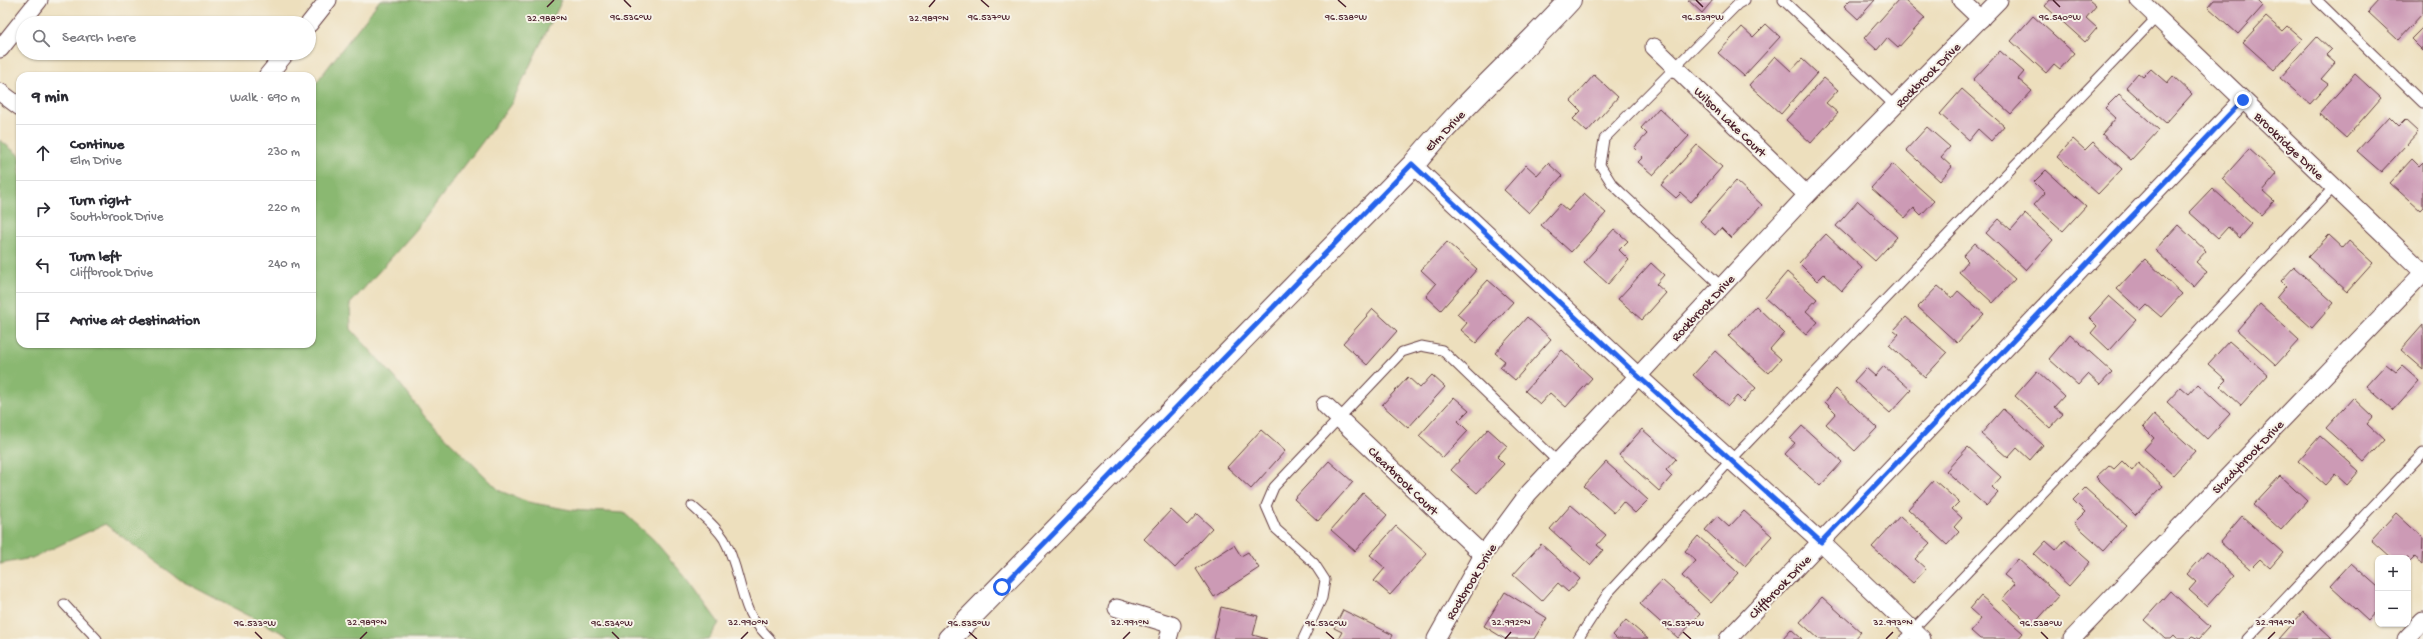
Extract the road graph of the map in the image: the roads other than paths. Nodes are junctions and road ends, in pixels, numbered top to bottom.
1 (39, 0) edge
2 (328, 0) edge
3 (1570, 0) edge
4 (1745, 0) edge
5 (1783, 0) edge
6 (1961, 0) edge
7 (1999, 0) edge
8 (2139, 0) edge
9 (2317, 0) edge
10 (26, 16) edge
11 (315, 16) edge
12 (2157, 17) junction
13 (1981, 19) junction
14 (16, 29) edge
15 (1654, 47) dead end
16 (0, 49) edge
17 (280, 60) edge
18 (1675, 68) junction
19 (270, 72) edge
20 (0, 92) edge
21 (2243, 100) junction
22 (2423, 103) edge
23 (16, 105) edge
24 (1895, 106) junction
25 (1412, 164) junction
26 (2334, 187) junction
27 (1807, 195) junction
28 (2423, 273) edge
29 (1722, 287) junction
30 (1638, 376) junction
31 (1325, 405) dead end
32 (1339, 418) junction
33 (2423, 453) edge
34 (1731, 460) junction
35 (1558, 462) junction
36 (692, 506) dead end
37 (1821, 542) junction
38 (1483, 555) junction
39 (64, 604) dead end
40 (1117, 608) dead end
41 (2423, 621) edge
42 (1913, 636) edge
43 (97, 639) edge
44 (770, 639) edge
45 (950, 639) edge
46 (1168, 639) edge
47 (1303, 639) edge
48 (1436, 639) edge
49 (1578, 639) edge
50 (1728, 639) edge
51 (2072, 639) edge
52 (2247, 639) edge
53 (2406, 639) edge

1 - 10 street
2 - 11 street
3 - 25 street, Elm Drive
4 - 18 lane
5 - 24 lane
6 - 13 street
7 - 13 street, Rockbrook Drive
8 - 12 street, Brookridge Drive
9 - 22 lane
12 - 21 street, Brookridge Drive
12 - 34 lane
13 - 24 street, Rockbrook Drive
14 - 16 street
15 - 18 street, Wilson Lake Court
17 - 19 street
18 - 27 street, Wilson Lake Court
18 - 29 lane
20 - 23 street
21 - 26 street, Brookridge Drive
21 - 37 street, Cliffbrook Drive
24 - 27 street, Rockbrook Drive
25 - 30 street
25 - 45 street, Elm Drive
26 - 28 street, Brookridge Drive
26 - 42 lane
27 - 29 street, Rockbrook Drive
28 - 51 street, Shadybrook Drive
29 - 30 street, Rockbrook Drive
30 - 34 street
30 - 35 street, Rockbrook Drive
31 - 32 street, Clearbrook Court
32 - 35 lane
32 - 38 street, Clearbrook Court
32 - 47 lane
33 - 52 lane
34 - 37 street
34 - 49 lane
35 - 38 street, Rockbrook Drive
36 - 44 lane
37 - 42 street
37 - 50 street, Cliffbrook Drive
38 - 48 street, Rockbrook Drive
39 - 43 lane
40 - 46 street
41 - 53 street

